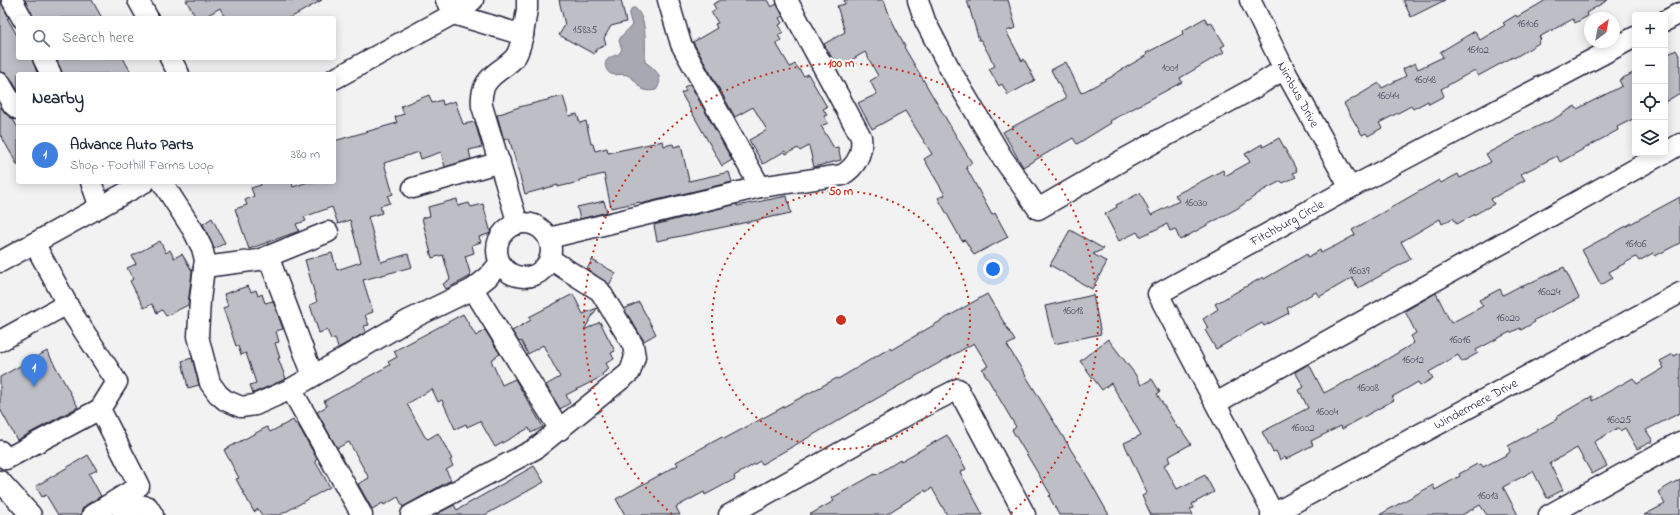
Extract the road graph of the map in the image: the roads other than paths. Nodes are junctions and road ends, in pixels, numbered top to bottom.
1 (12, 0) edge
2 (138, 0) edge
3 (473, 0) edge
4 (527, 0) edge
5 (668, 0) edge
6 (787, 0) edge
7 (918, 0) edge
8 (1250, 0) edge
9 (449, 7) edge
10 (1680, 13) edge
11 (21, 16) edge
12 (147, 16) edge
13 (1668, 19) edge
14 (522, 36) junction
15 (1632, 39) edge
16 (44, 60) edge
17 (171, 60) edge
18 (1284, 69) junction
19 (50, 72) edge
20 (178, 72) edge
21 (336, 78) edge
22 (0, 83) edge
23 (16, 107) edge
24 (1680, 144) edge
25 (1668, 151) edge
26 (1660, 156) edge
27 (500, 162) junction
28 (92, 184) edge
29 (141, 184) edge
30 (163, 184) edge
31 (413, 188) dead end
32 (760, 188) junction
33 (1350, 188) junction
34 (100, 206) junction
35 (518, 224) junction
36 (328, 232) dead end
37 (549, 238) junction
38 (34, 243) junction
39 (268, 256) junction
40 (550, 259) junction
41 (0, 262) edge
42 (500, 263) junction
43 (204, 267) junction
44 (473, 288) junction
45 (1680, 293) edge
46 (67, 304) junction
47 (0, 341) edge
48 (313, 376) junction
49 (291, 389) junction
50 (1216, 403) junction
51 (100, 409) junction
52 (560, 430) junction
53 (1680, 442) edge
54 (0, 451) edge
55 (0, 481) edge
56 (1273, 514) edge
57 (31, 515) edge
58 (92, 515) edge
59 (123, 515) edge
60 (153, 515) edge
61 (362, 515) edge
62 (411, 515) edge
63 (729, 515) edge
64 (1025, 515) edge
65 (1549, 515) edge

1 - 11 street
2 - 12 street
3 - 9 street
4 - 14 street
5 - 32 street
6 - 32 street
7 - 18 street
8 - 18 street, Nimbus Drive
9 - 14 street
9 - 21 street
10 - 13 street
14 - 27 street
15 - 33 street, Fitchburg Circle
16 - 19 street
17 - 20 street
18 - 33 street, Nimbus Drive
22 - 23 street
24 - 25 street
26 - 50 street
27 - 31 street
27 - 35 street
28 - 34 street
29 - 34 street
30 - 43 street
32 - 37 street
33 - 50 street, Fitchburg Circle
34 - 38 street
35 - 37 street
35 - 42 street
36 - 39 street
37 - 40 street
38 - 41 street
38 - 46 street
39 - 43 street
39 - 48 street
40 - 42 street
40 - 52 street
42 - 44 street
43 - 49 street
44 - 48 street
44 - 52 street
45 - 56 street, Windermere Drive
46 - 47 street
46 - 51 street
48 - 49 street
49 - 61 street
50 - 56 street, Fitchburg Circle
51 - 54 street
51 - 58 street
52 - 62 street
53 - 65 street
55 - 57 street
59 - 60 street
63 - 64 street

